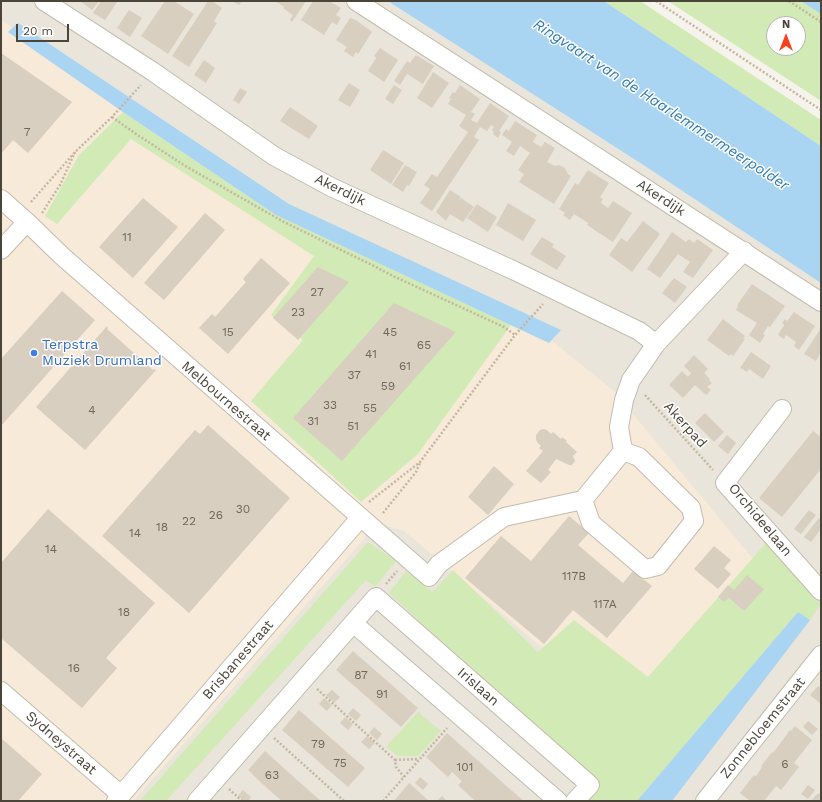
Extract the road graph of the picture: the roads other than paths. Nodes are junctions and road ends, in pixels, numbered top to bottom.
1 (44, 1) edge
2 (356, 1) edge
3 (1, 199) edge
4 (27, 222) junction
5 (1, 250) edge
6 (744, 251) junction
7 (821, 302) edge
8 (656, 344) junction
9 (782, 409) dead end
10 (623, 451) junction
11 (583, 500) junction
12 (360, 518) junction
13 (821, 591) edge
14 (353, 623) junction
15 (821, 655) edge
16 (1, 691) edge
17 (119, 798) edge
18 (710, 799) edge
19 (197, 801) edge
20 (558, 801) edge
21 (575, 801) edge

1 - 8 street, Akerdijk
2 - 6 street, Akerdijk
3 - 4 street, Melbournestraat
4 - 5 street
4 - 12 street, Melbournestraat
6 - 7 street, Akerdijk
6 - 8 street
8 - 10 street
9 - 13 street, Orchideelaan
10 - 11 street
10 - 11 street
11 - 12 street, Melbournestraat
12 - 17 street, Brisbanestraat
14 - 19 street
14 - 20 street
14 - 21 street, Irislaan
15 - 18 street, Zonnebloemstraat
16 - 17 street, Sydneystraat

